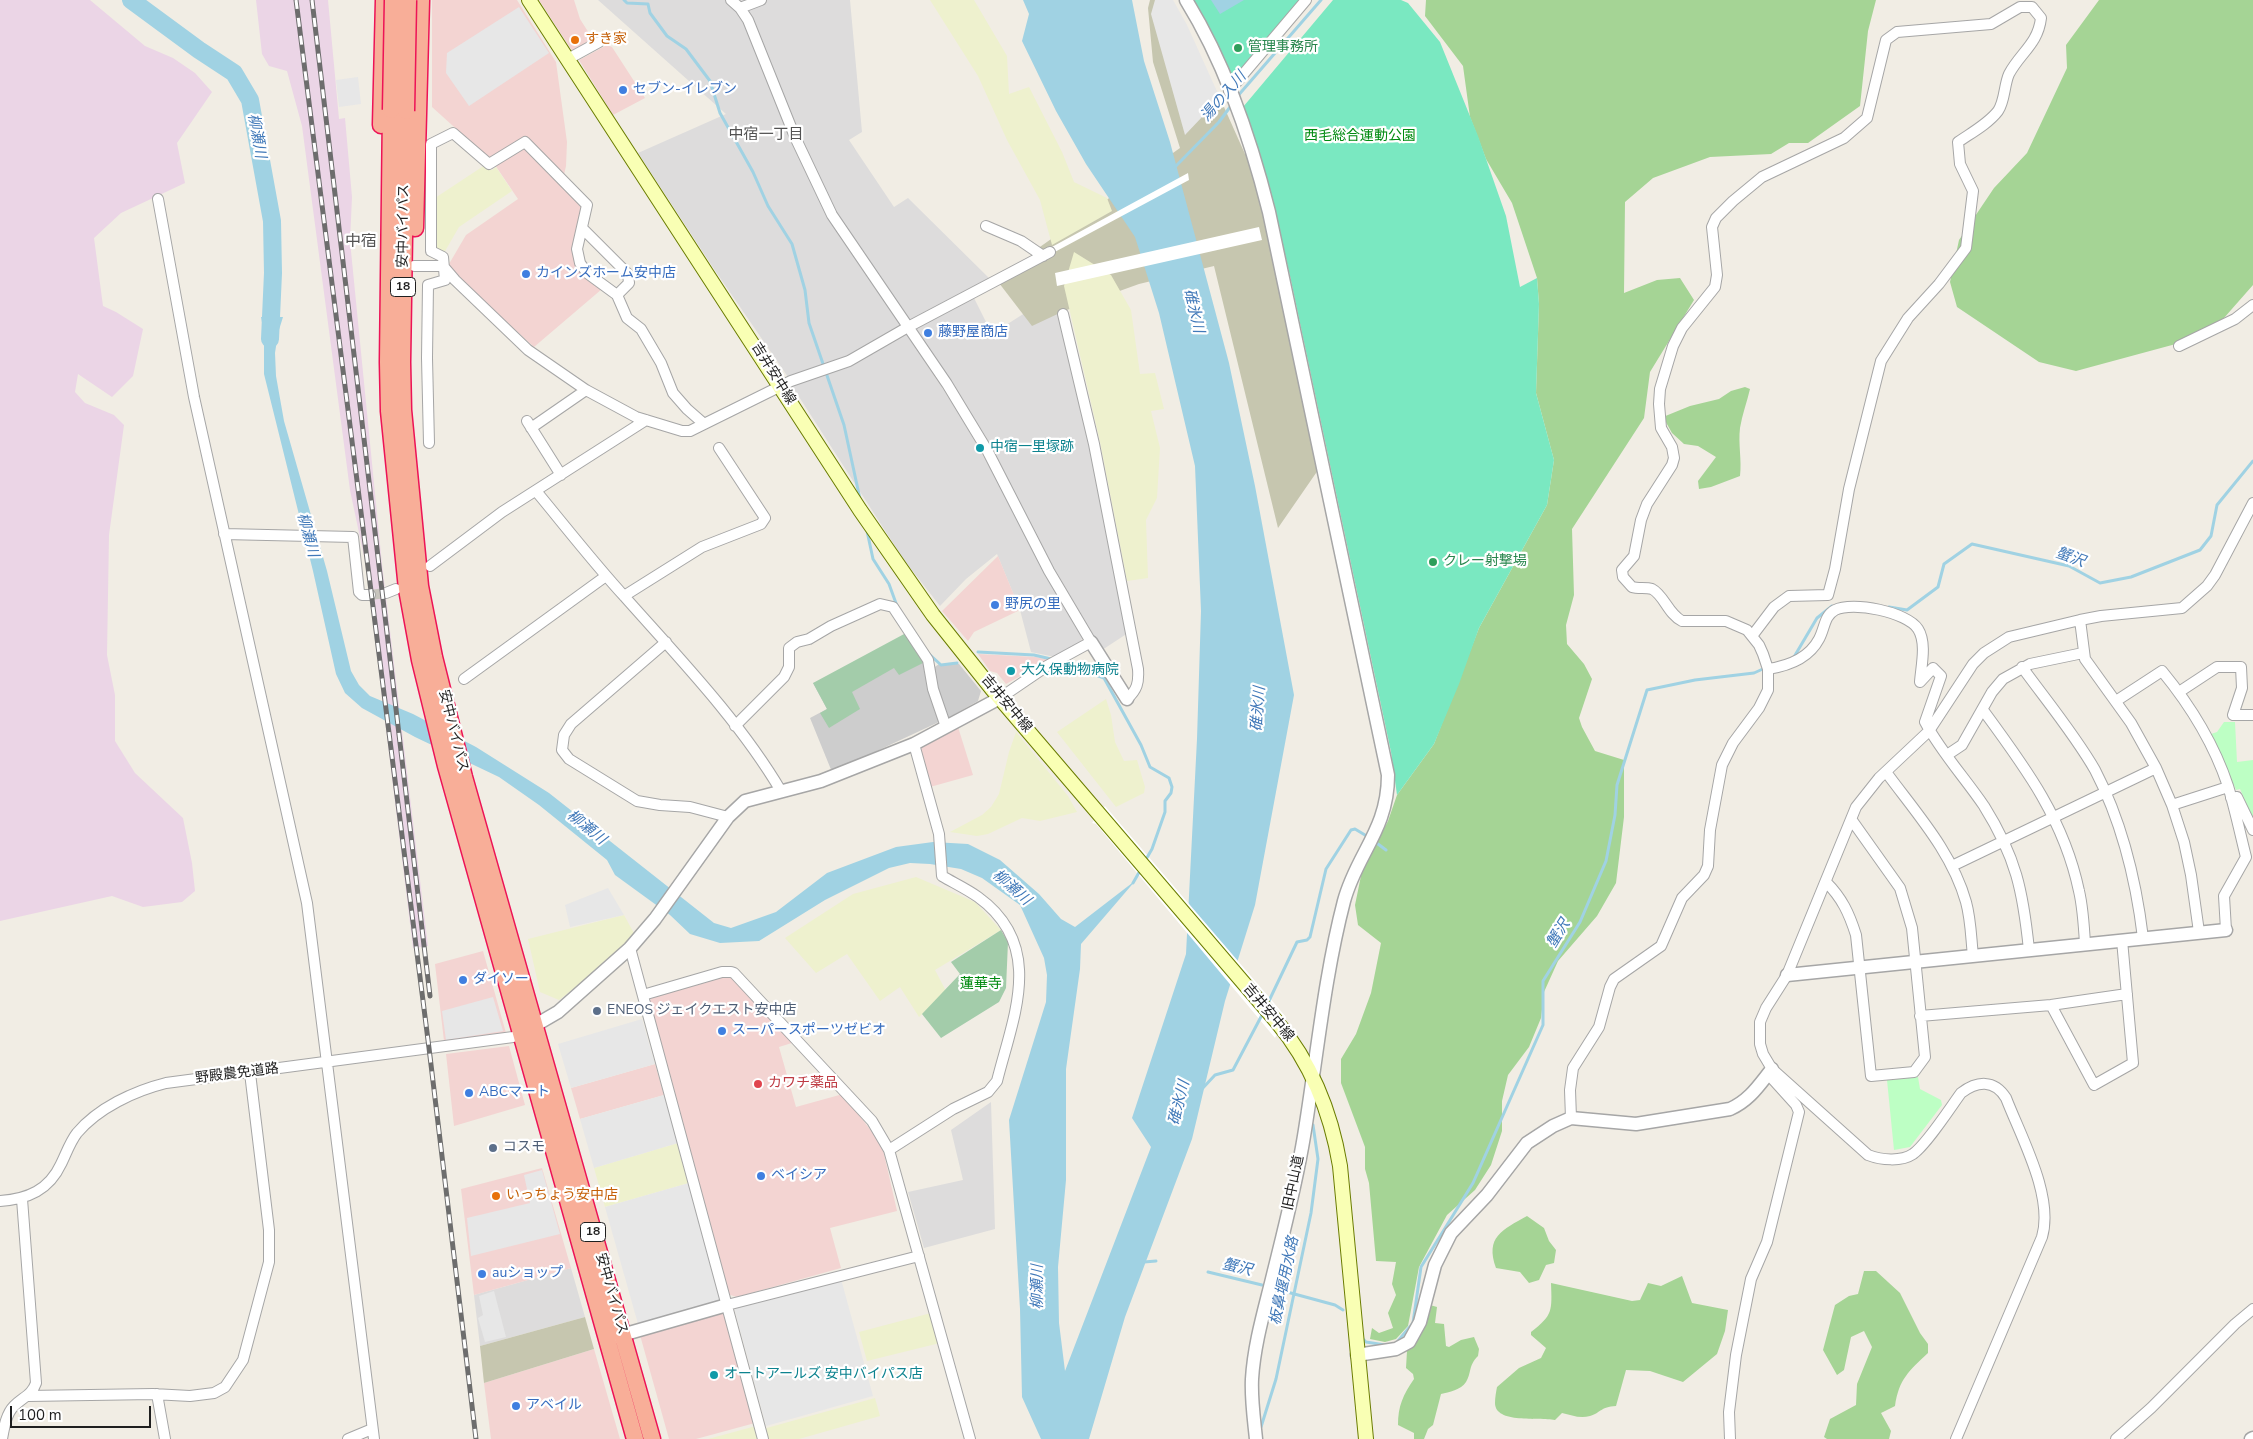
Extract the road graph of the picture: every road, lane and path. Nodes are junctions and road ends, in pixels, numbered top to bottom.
1 (384, 0) edge
2 (393, 0) edge
3 (408, 0) edge
4 (421, 0) edge
5 (529, 0) edge
6 (731, 0) edge
7 (760, 0) edge
8 (1186, 0) edge
9 (1306, 0) edge
10 (740, 4) edge
11 (419, 36) junction
12 (383, 37) junction
13 (599, 42) dead end
14 (568, 59) junction
15 (1233, 98) junction
16 (398, 110) junction
17 (158, 199) dead end
18 (986, 226) dead end
19 (583, 229) junction
20 (414, 266) junction
21 (443, 266) junction
22 (617, 295) junction
23 (2253, 306) edge
24 (1063, 314) dead end
25 (908, 327) junction
26 (2179, 346) dead end
27 (781, 386) junction
28 (586, 390) junction
29 (389, 411) junction
30 (646, 420) junction
31 (703, 423) junction
32 (429, 443) dead end
33 (719, 448) dead end
34 (408, 463) junction
35 (561, 475) junction
36 (536, 491) junction
37 (2253, 502) edge
38 (224, 534) junction
39 (430, 566) dead end
40 (606, 576) junction
41 (396, 589) dead end
42 (386, 593) tunnel mouth
43 (370, 595) dead end
44 (624, 596) junction
45 (2080, 620) junction
46 (1752, 636) junction
47 (666, 642) junction
48 (1090, 642) junction
49 (2083, 654) junction
50 (2022, 668) junction
51 (1768, 669) junction
52 (464, 678) dead end
53 (2179, 692) junction
54 (1000, 698) junction
55 (1127, 699) joint
56 (2116, 701) junction
57 (1983, 710) junction
58 (2253, 715) edge
59 (735, 726) junction
60 (946, 727) junction
61 (1929, 731) junction
62 (914, 744) junction
63 (1946, 755) junction
64 (2156, 768) junction
65 (1886, 772) junction
66 (2228, 786) junction
67 (781, 791) junction
68 (2105, 793) junction
69 (2231, 798) junction
70 (2172, 805) junction
71 (728, 817) junction
72 (2054, 817) junction
73 (1851, 819) junction
74 (2253, 830) edge
75 (2004, 841) junction
76 (1952, 866) junction
77 (1826, 882) junction
78 (2226, 930) joint
79 (2199, 932) junction
80 (2142, 938) junction
81 (2122, 940) junction
82 (2085, 944) junction
83 (630, 948) junction
84 (2029, 950) junction
85 (1973, 956) junction
86 (1916, 962) junction
87 (1861, 967) junction
88 (1787, 975) junction
89 (2127, 994) junction
90 (642, 995) junction
91 (2051, 1005) junction
92 (1920, 1016) junction
93 (535, 1026) junction
94 (520, 1034) junction
95 (327, 1062) junction
96 (1770, 1071) junction
97 (250, 1073) junction
98 (1312, 1073) junction
99 (1571, 1118) junction
100 (889, 1150) junction
101 (22, 1198) junction
102 (0, 1201) edge
103 (919, 1256) junction
104 (727, 1305) junction
105 (2253, 1309) edge
106 (615, 1337) junction
107 (1357, 1355) junction
108 (157, 1394) junction
109 (28, 1396) junction
110 (373, 1434) edge
111 (2, 1439) edge
112 (165, 1439) edge
113 (348, 1439) edge
114 (636, 1439) edge
115 (652, 1439) edge
116 (763, 1439) edge
117 (970, 1439) edge
118 (1256, 1439) edge
119 (1366, 1439) edge
120 (1730, 1439) edge
121 (1956, 1439) edge
122 (2116, 1439) edge

1 - 12 highway
2 - 16 highway, 安中バイパス / 18, bridge
3 - 16 highway, 安中バイパス / 18, bridge
4 - 11 highway
5 - 14 main road, 吉井安中線
6 - 10 street
7 - 10 street
8 - 15 street, 旧中山道
9 - 15 street
10 - 25 street
11 - 12 highway
11 - 20 highway
12 - 29 highway
13 - 14 street
14 - 27 main road, 吉井安中線
15 - 98 street, 旧中山道
16 - 29 highway, 安中バイパス / 18
16 - 34 highway, 安中バイパス / 18
17 - 38 street
18 - 25 street
19 - 21 street
19 - 22 street
19 - 22 street
20 - 21 street
20 - 34 highway
21 - 28 street
21 - 32 street
22 - 31 street
23 - 26 street
24 - 55 street
25 - 27 street
25 - 48 street
27 - 31 street
27 - 54 main road, 吉井安中線
28 - 30 street
28 - 35 street
29 - 94 highway, 安中バイパス / 18
30 - 31 street
30 - 35 street
33 - 44 street
34 - 93 highway, 安中バイパス / 18
35 - 36 street
36 - 39 street
36 - 40 street
37 - 45 street
38 - 43 street
38 - 95 street
40 - 44 street
40 - 52 street
41 - 42 street
44 - 47 street
45 - 49 street
45 - 61 street
46 - 46 street
46 - 51 street
47 - 59 street
47 - 71 street
48 - 54 street
48 - 55 street
49 - 50 street
49 - 56 street
50 - 57 street
50 - 68 street
51 - 61 street
51 - 99 street
53 - 56 street
53 - 58 street
53 - 66 street
54 - 60 street
54 - 98 main road, 吉井安中線
56 - 64 street
57 - 63 street
57 - 72 street
59 - 60 street
59 - 67 street
60 - 62 street
61 - 63 street
61 - 65 street
62 - 67 street
62 - 100 street
63 - 75 street
64 - 68 street
64 - 70 street
65 - 73 street
65 - 76 street
66 - 69 street
66 - 70 street
67 - 71 street
68 - 72 street
68 - 80 street
69 - 74 street
69 - 78 street
70 - 79 street
71 - 83 street
72 - 75 street
72 - 82 street
73 - 77 street
73 - 86 street
75 - 76 street
75 - 84 street
76 - 85 street
77 - 87 street
77 - 88 street
78 - 79 street
79 - 80 street
80 - 81 street
81 - 82 street
81 - 89 street
82 - 84 street
83 - 90 street
83 - 93 street
84 - 85 street
85 - 86 street
86 - 87 street
86 - 92 street
87 - 88 street
87 - 92 street
88 - 96 street
89 - 91 street
89 - 91 street
90 - 100 street
90 - 104 street
91 - 92 street
93 - 94 street
93 - 106 highway, 安中バイパス / 18
94 - 95 street, 野殿農免道路
94 - 106 highway, 安中バイパス / 18
95 - 97 street, 野殿農免道路
95 - 110 street
96 - 99 street
96 - 120 street
96 - 121 street
97 - 101 street, 野殿農免道路
97 - 108 street
98 - 107 main road, 吉井安中線
98 - 118 street, 旧中山道
99 - 107 street
100 - 103 street
101 - 102 street, 野殿農免道路
101 - 109 street
103 - 104 street
103 - 117 street
104 - 106 street
104 - 116 street
105 - 122 street
106 - 114 highway, 安中バイパス / 18
106 - 115 highway, 安中バイパス / 18
107 - 119 main road, 吉井安中線
108 - 109 street
108 - 112 street
109 - 111 street
110 - 113 street

